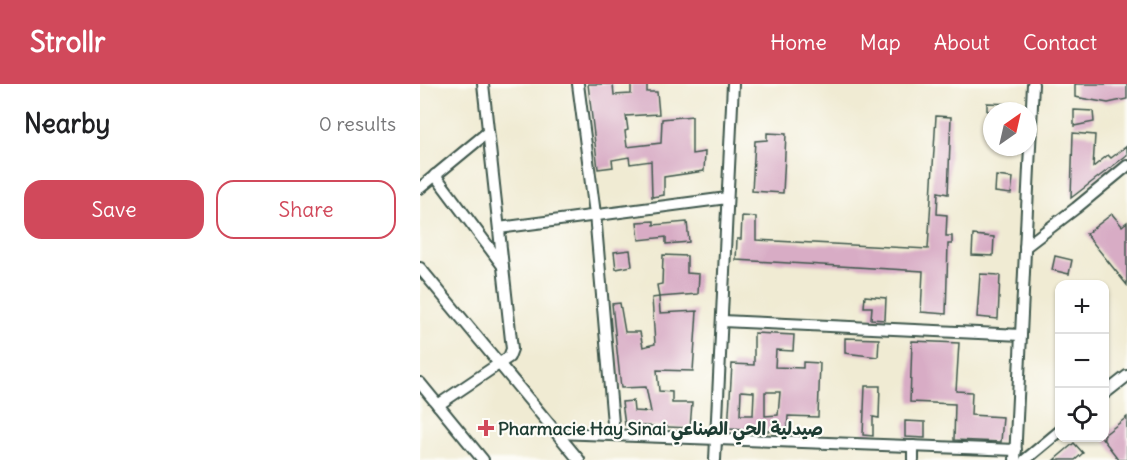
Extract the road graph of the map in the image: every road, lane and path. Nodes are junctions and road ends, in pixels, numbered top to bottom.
1 (483, 84) edge
2 (578, 84) edge
3 (733, 84) edge
4 (1033, 84) edge
5 (488, 132) junction
6 (1127, 166) edge
7 (435, 175) junction
8 (420, 188) edge
9 (728, 198) junction
10 (595, 214) junction
11 (498, 228) junction
12 (1025, 247) junction
13 (503, 266) junction
14 (420, 268) edge
15 (722, 321) junction
16 (1021, 335) junction
17 (500, 364) junction
18 (1127, 376) edge
19 (420, 383) edge
20 (1109, 390) edge
21 (438, 405) junction
22 (557, 433) junction
23 (1055, 434) edge
24 (614, 435) junction
25 (716, 438) junction
26 (914, 446) junction
27 (1015, 455) edge
28 (483, 460) edge
29 (579, 460) edge
30 (715, 460) edge
31 (913, 460) edge
32 (1024, 460) edge

1 - 5 street
2 - 10 street
3 - 9 street
4 - 12 street
5 - 7 street
5 - 11 street
6 - 12 street
7 - 8 street
7 - 13 street
9 - 10 street
9 - 15 street
10 - 11 street
10 - 24 street
11 - 13 street
12 - 16 street
13 - 17 street
14 - 17 street
15 - 16 street
15 - 25 street
16 - 27 street
17 - 21 street
17 - 22 street
18 - 20 street
19 - 21 street
21 - 28 street
22 - 24 street
22 - 29 street
23 - 32 street
24 - 25 street
25 - 26 street
25 - 30 street
26 - 27 street
26 - 31 street

